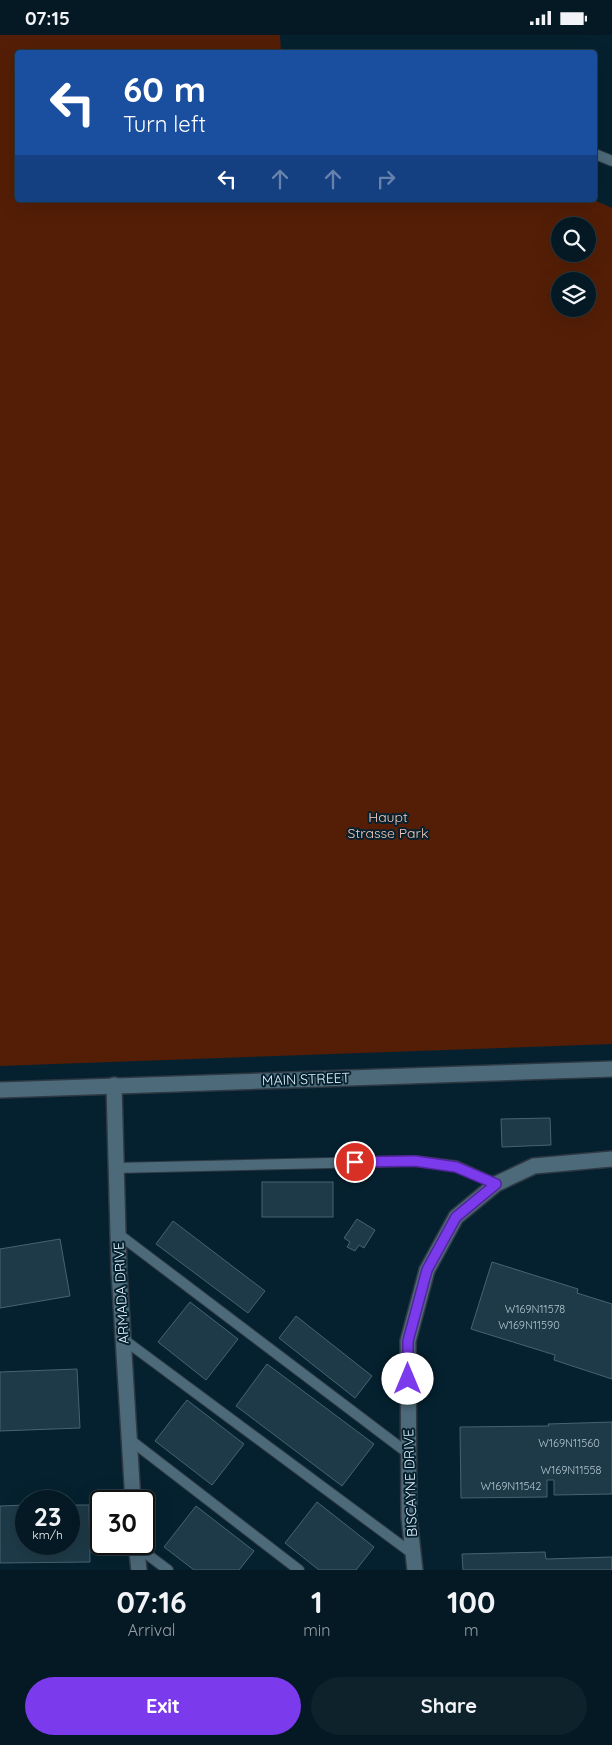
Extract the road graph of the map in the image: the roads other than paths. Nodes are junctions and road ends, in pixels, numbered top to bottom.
1 (597, 155) edge
2 (612, 161) edge
3 (612, 1069) edge
4 (114, 1085) junction
5 (0, 1090) edge
6 (612, 1159) edge
7 (115, 1168) junction
8 (496, 1184) junction
9 (118, 1233) junction
10 (123, 1339) junction
11 (129, 1439) junction
12 (409, 1454) junction
13 (132, 1490) edge
14 (414, 1554) junction
15 (137, 1555) edge
16 (149, 1555) edge
17 (139, 1570) edge
18 (168, 1570) edge
19 (299, 1570) edge
20 (415, 1570) edge

1 - 2 lane
3 - 4 street, MAIN STREET
4 - 5 street, MAIN STREET
4 - 7 street, ARMADA DRIVE
6 - 8 street, BISCAYNE DRIVE
7 - 8 lane
7 - 9 street, ARMADA DRIVE
8 - 12 street, BISCAYNE DRIVE
9 - 10 street, ARMADA DRIVE
9 - 12 lane
10 - 11 street, ARMADA DRIVE
10 - 14 lane
11 - 13 street, ARMADA DRIVE
11 - 19 lane
12 - 14 street, BISCAYNE DRIVE
14 - 20 street, BISCAYNE DRIVE
15 - 17 street
16 - 18 lane

